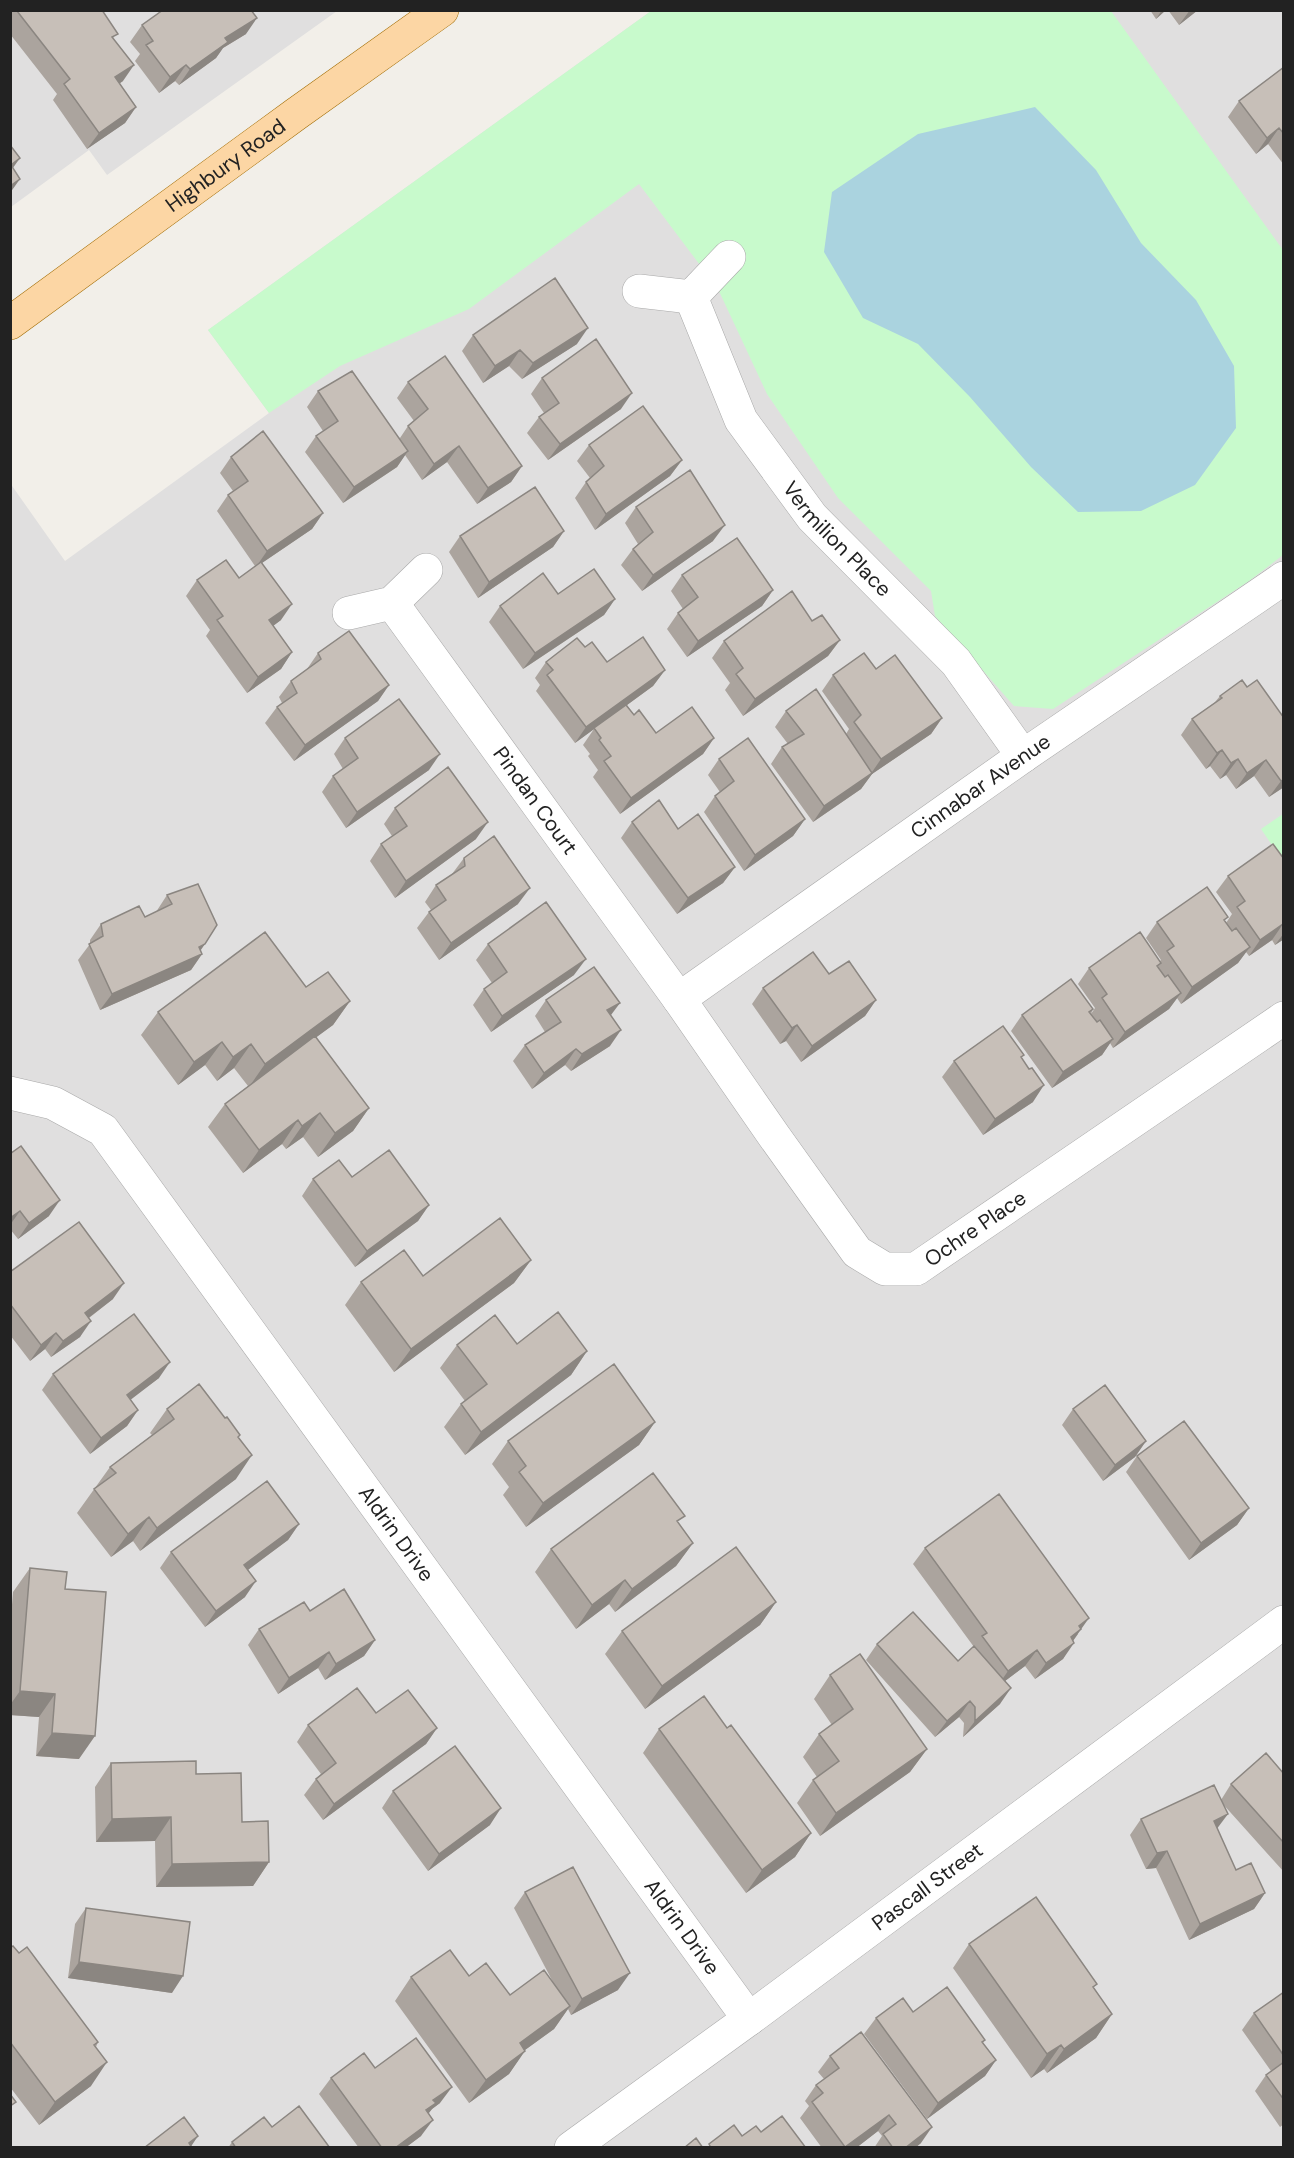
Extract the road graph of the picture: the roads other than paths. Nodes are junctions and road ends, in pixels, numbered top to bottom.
1 (442, 10) edge
2 (729, 257) dead end
3 (639, 291) dead end
4 (691, 297) junction
5 (10, 323) edge
6 (426, 570) dead end
7 (1284, 578) edge
8 (392, 603) junction
9 (349, 613) dead end
10 (1023, 756) junction
11 (679, 999) junction
12 (1284, 1018) edge
13 (10, 1093) edge
14 (1284, 1622) edge
15 (749, 2019) junction
16 (571, 2148) edge

1 - 5 main road, Highbury Road
2 - 4 street
3 - 4 street
4 - 10 street, Vermilion Place
6 - 8 street
7 - 10 street, Cinnabar Avenue
8 - 9 street
8 - 11 street, Pindan Court
10 - 11 street, Cinnabar Avenue
11 - 12 street, Ochre Place
13 - 15 street, Aldrin Drive
14 - 15 street, Pascall Street
15 - 16 street, Pascall Street

